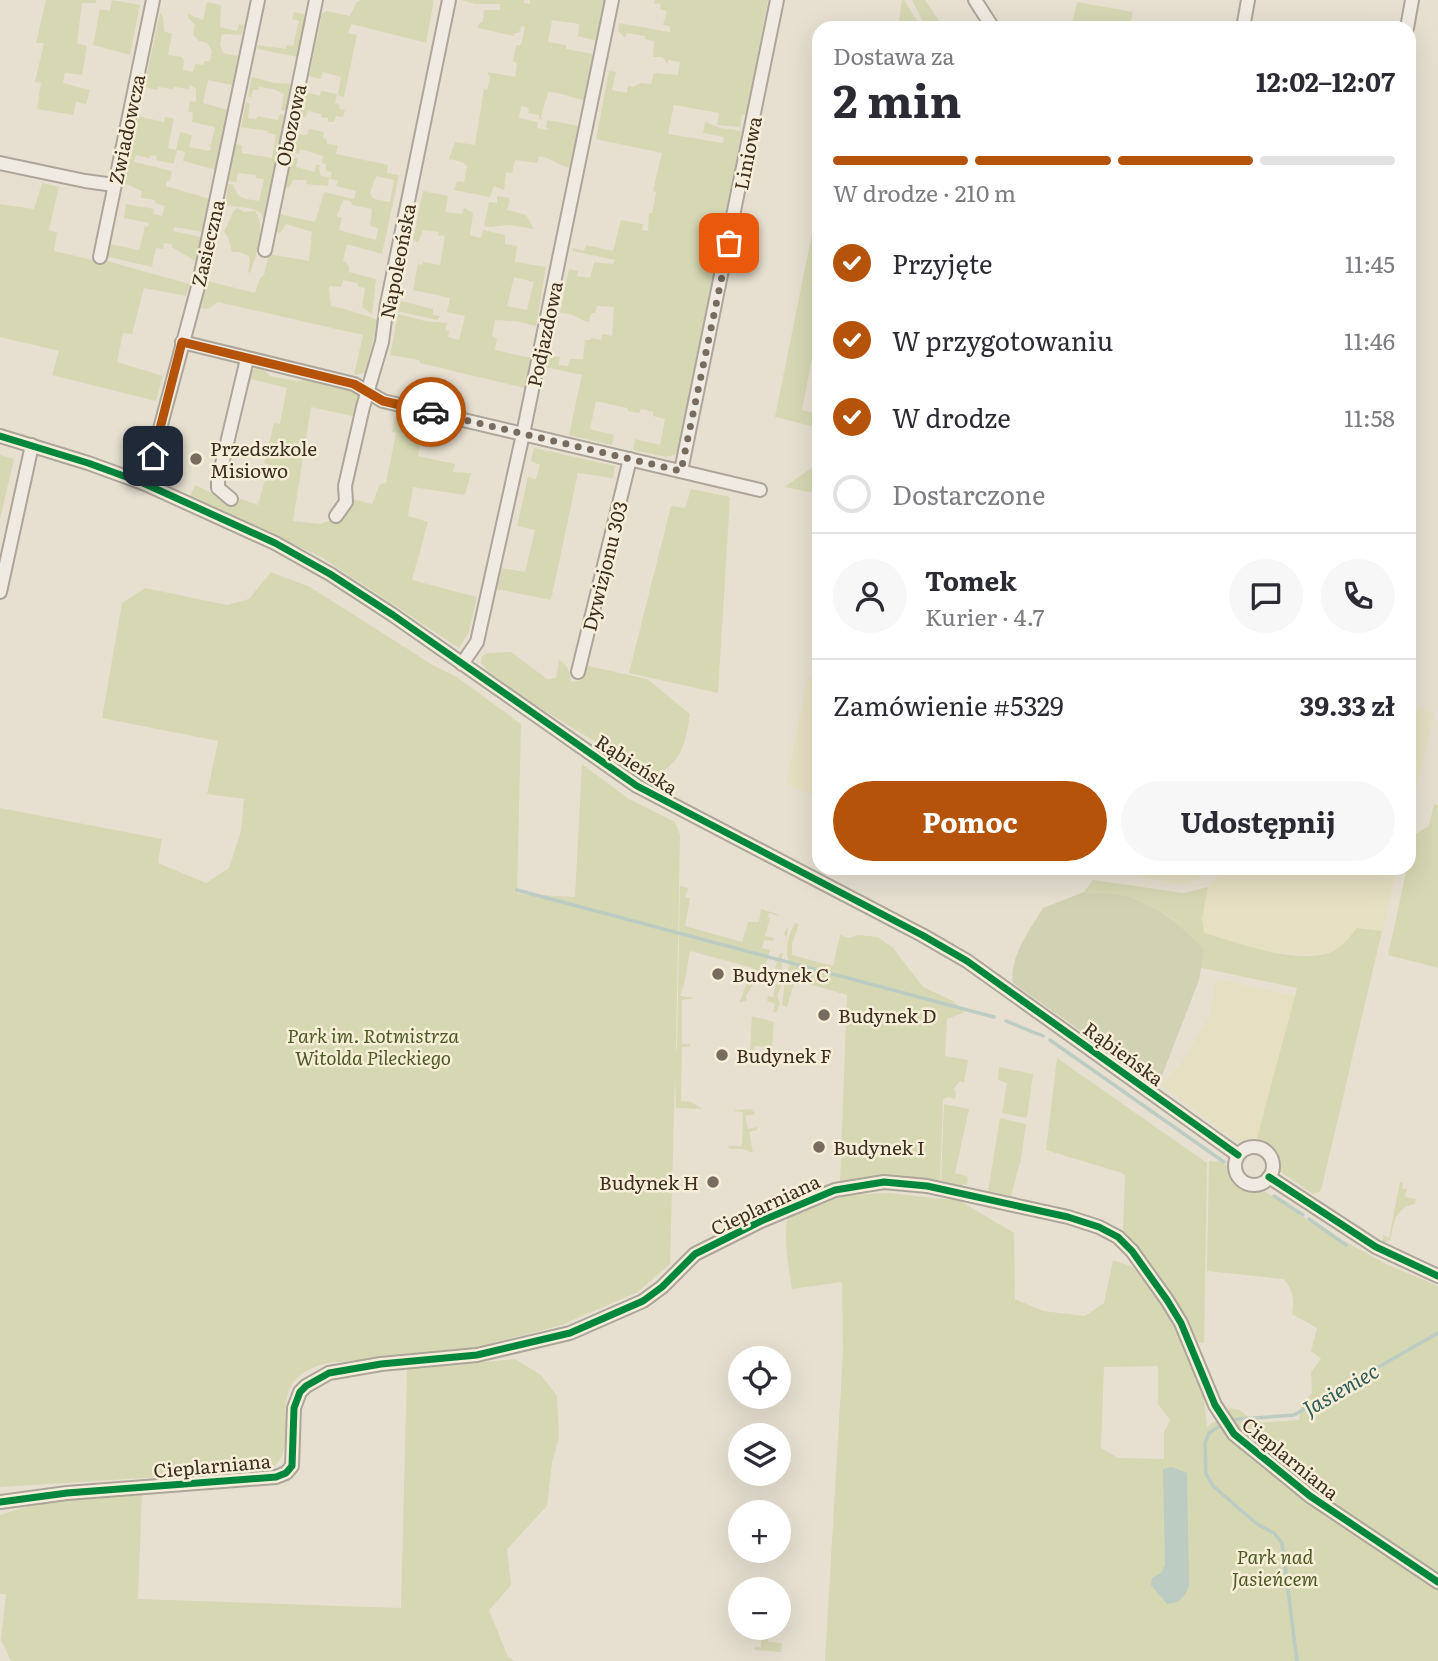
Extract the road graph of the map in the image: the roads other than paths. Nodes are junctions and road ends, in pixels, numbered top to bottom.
1 (153, 0) edge
2 (258, 0) edge
3 (316, 0) edge
4 (449, 0) edge
5 (612, 0) edge
6 (777, 0) edge
7 (975, 0) edge
8 (1248, 0) edge
9 (1412, 0) edge
10 (988, 21) edge
11 (1244, 21) edge
12 (1408, 21) edge
13 (0, 163) edge
14 (114, 185) junction
15 (265, 250) dead end
16 (100, 257) dead end
17 (182, 342) junction
18 (247, 359) junction
19 (368, 392) junction
20 (523, 434) junction
21 (0, 436) edge
22 (32, 446) junction
23 (630, 459) junction
24 (681, 471) junction
25 (143, 483) junction
26 (760, 490) dead end
27 (231, 499) dead end
28 (336, 516) dead end
29 (0, 592) edge
30 (462, 664) junction
31 (578, 672) dead end
32 (1238, 1155) junction
33 (1269, 1177) junction
34 (1438, 1276) edge
35 (0, 1502) edge
36 (1438, 1582) edge

1 - 14 street, Zwiadowcza
2 - 17 street, Zasieczna
3 - 15 street, Obozowa
4 - 19 street, Napoleońska
5 - 20 street, Podjazdowa
6 - 24 street, Liniowa
7 - 10 street
8 - 11 street
9 - 12 street
13 - 14 street
14 - 16 street, Zwiadowcza
17 - 18 street
17 - 25 street, Zasieczna
18 - 19 street
18 - 27 street
19 - 20 street
19 - 28 street, Napoleońska
20 - 23 street
20 - 30 street, Podjazdowa
21 - 22 street, Rąbieńska
22 - 25 street, Rąbieńska
22 - 29 street
23 - 24 street
23 - 31 street, Dywizjonu 303
24 - 26 street
25 - 30 street, Rąbieńska
30 - 32 street, Rąbieńska
32 - 33 street
32 - 33 street
33 - 34 street
35 - 36 street, Cieplarniana

